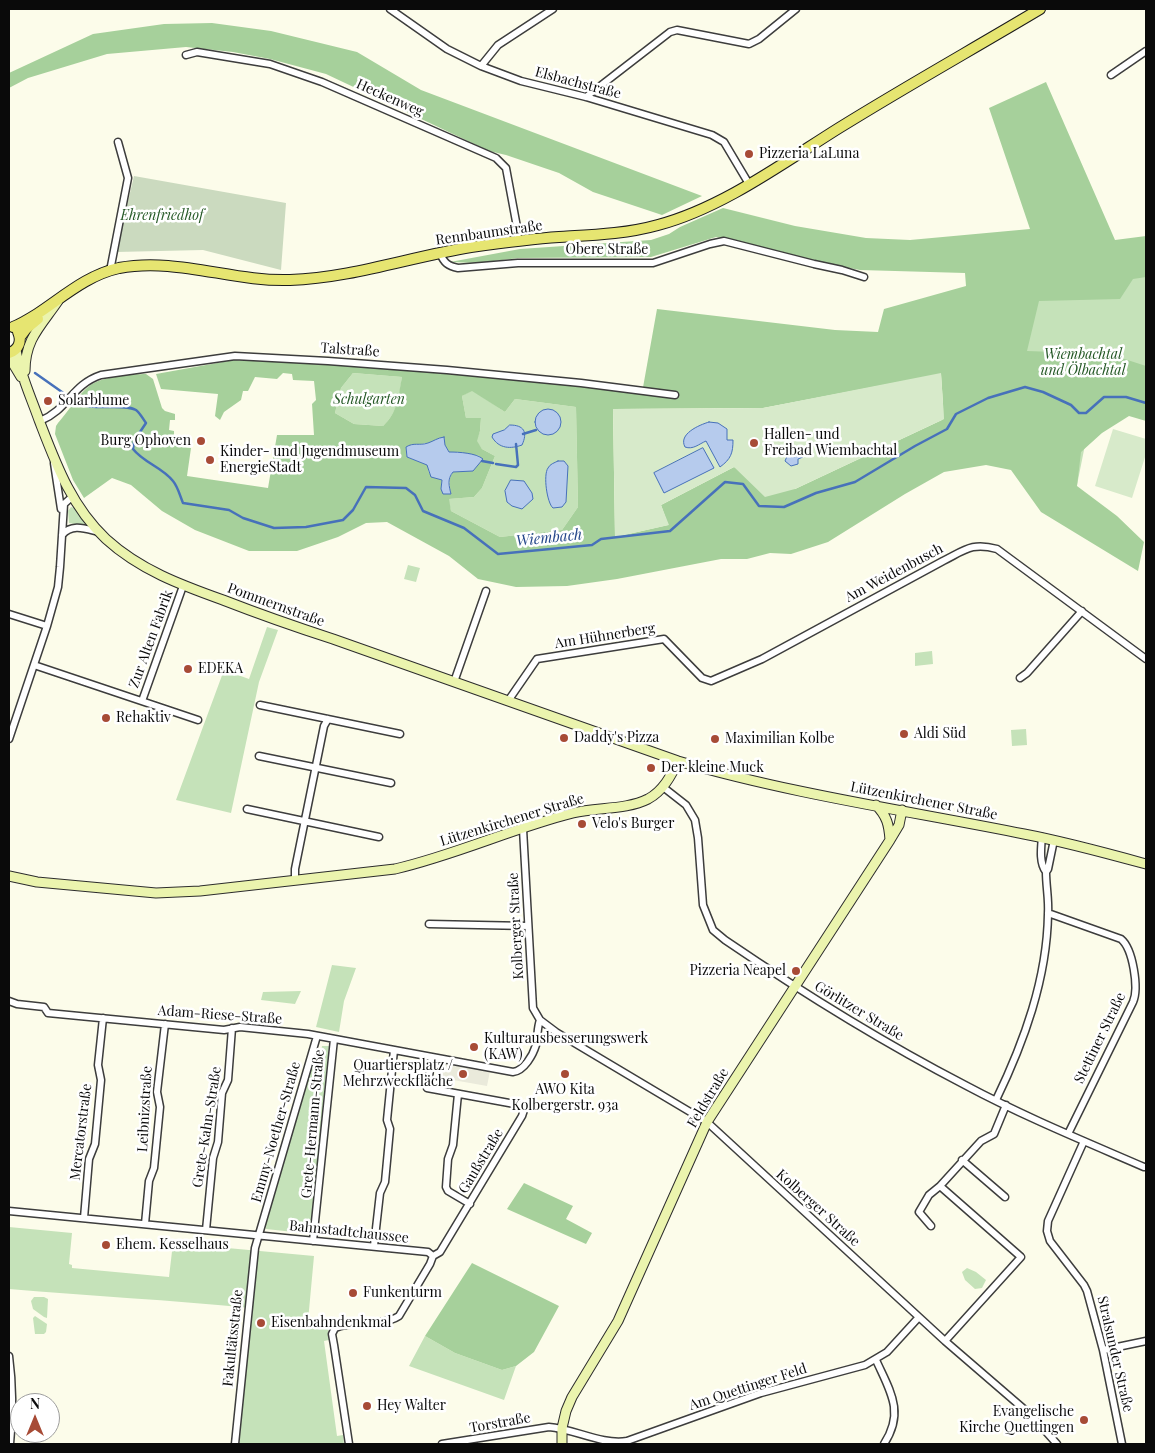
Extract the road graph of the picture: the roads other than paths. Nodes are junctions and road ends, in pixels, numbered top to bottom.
1 (390, 9) edge
2 (553, 9) edge
3 (796, 9) edge
4 (1040, 9) edge
5 (1146, 51) edge
6 (186, 55) dead end
7 (481, 66) junction
8 (1111, 75) dead end
9 (586, 97) junction
10 (118, 142) dead end
11 (749, 184) junction
12 (518, 241) junction
13 (440, 253) junction
14 (110, 270) junction
15 (864, 277) dead end
16 (59, 300) junction
17 (11, 326) edge
18 (20, 337) junction
19 (11, 353) edge
20 (9, 371) edge
21 (25, 383) junction
22 (675, 395) dead end
23 (40, 421) junction
24 (53, 458) junction
25 (73, 496) junction
26 (62, 513) junction
27 (100, 532) junction
28 (62, 535) junction
29 (183, 586) junction
30 (486, 591) dead end
31 (1082, 611) junction
32 (9, 614) edge
33 (46, 626) junction
34 (1146, 659) edge
35 (34, 665) junction
36 (1020, 678) dead end
37 (712, 681) joint
38 (454, 682) junction
39 (142, 701) junction
40 (508, 701) junction
41 (260, 705) dead end
42 (328, 718) junction
43 (198, 720) dead end
44 (400, 734) dead end
45 (9, 739) edge
46 (259, 756) dead end
47 (678, 761) junction
48 (316, 768) junction
49 (390, 783) dead end
50 (663, 787) junction
51 (876, 805) junction
52 (246, 809) dead end
53 (902, 810) junction
54 (306, 821) junction
55 (523, 829) junction
56 (379, 837) dead end
57 (1042, 837) junction
58 (890, 840) junction
59 (1054, 840) junction
60 (1146, 864) edge
61 (1046, 872) junction
62 (9, 876) edge
63 (295, 880) junction
64 (1048, 913) junction
65 (429, 924) dead end
66 (528, 926) junction
67 (795, 987) junction
68 (9, 1001) edge
69 (103, 1018) junction
70 (540, 1020) junction
71 (164, 1024) junction
72 (232, 1028) junction
73 (317, 1036) junction
74 (334, 1039) junction
75 (394, 1050) junction
76 (432, 1058) junction
77 (458, 1094) junction
78 (996, 1100) junction
79 (1006, 1105) junction
80 (707, 1122) junction
81 (1068, 1134) junction
82 (1084, 1141) junction
83 (962, 1160) junction
84 (1144, 1167) dead end
85 (940, 1186) junction
86 (1004, 1197) dead end
87 (470, 1204) junction
88 (9, 1211) edge
89 (84, 1218) junction
90 (145, 1224) junction
91 (931, 1226) dead end
92 (206, 1230) junction
93 (258, 1235) junction
94 (313, 1241) junction
95 (374, 1246) junction
96 (433, 1256) junction
97 (918, 1317) junction
98 (1146, 1340) edge
99 (944, 1341) junction
100 (1103, 1350) junction
101 (9, 1356) edge
102 (876, 1360) junction
103 (562, 1428) junction
104 (628, 1443) edge
105 (10, 1444) edge
106 (235, 1444) edge
107 (348, 1444) edge
108 (442, 1444) edge
109 (562, 1444) edge
110 (884, 1444) edge
111 (1057, 1444) edge
112 (1122, 1444) edge

1 - 7 street, Elsbachstraße
2 - 7 street
3 - 9 street
4 - 11 main road, Rennbaumstraße
5 - 8 street
6 - 12 street, Heckenweg
7 - 9 street, Elsbachstraße
9 - 11 street, Elsbachstraße
10 - 14 street
11 - 12 main road, Rennbaumstraße
12 - 13 main road, Rennbaumstraße
13 - 14 main road, Rennbaumstraße
13 - 15 street, Obere Straße
14 - 16 main road, Rennbaumstraße
16 - 17 main road, Rennbaumstraße
16 - 18 main road, Rennbaumstraße
16 - 21 main road
17 - 18 main road
18 - 19 main road
19 - 21 main road, Pommernstraße
20 - 21 main road
21 - 23 main road, Pommernstraße
22 - 23 street, Talstraße
23 - 24 main road, Pommernstraße
24 - 25 main road, Pommernstraße
24 - 26 street
25 - 26 street
25 - 27 main road, Pommernstraße
26 - 28 street
27 - 28 street
27 - 29 main road, Pommernstraße
28 - 33 street
29 - 38 main road, Pommernstraße
29 - 39 street, Zur Alten Fabrik
30 - 38 street
31 - 34 street, Am Weidenbusch
31 - 36 street
31 - 37 street, Am Weidenbusch
32 - 33 street
33 - 35 street
35 - 39 street, Zur Alten Fabrik
35 - 45 street
37 - 40 street, Am Hühnerberg
38 - 40 main road, Pommernstraße
39 - 43 street, Zur Alten Fabrik
40 - 47 main road, Pommernstraße
41 - 42 street
42 - 44 street
42 - 48 street
46 - 48 street
47 - 50 main road, Lützenkirchener Straße
47 - 51 main road, Lützenkirchener Straße
48 - 49 street
48 - 54 street
50 - 55 main road, Lützenkirchener Straße
50 - 67 street, Görlitzer Straße
51 - 53 main road, Lützenkirchener Straße
51 - 58 main road
52 - 54 street
53 - 57 main road, Lützenkirchener Straße
53 - 58 main road, Feldstraße
54 - 56 street
54 - 63 street
55 - 63 main road, Lützenkirchener Straße
55 - 66 street, Kolberger Straße
57 - 59 main road, Lützenkirchener Straße
57 - 61 street
58 - 67 main road, Feldstraße
59 - 60 main road, Lützenkirchener Straße
59 - 61 street
61 - 64 street
62 - 63 main road, Lützenkirchener Straße
64 - 78 street
64 - 81 street, Stettiner Straße
65 - 66 street
66 - 70 street, Kolberger Straße
67 - 78 street, Görlitzer Straße
67 - 80 main road, Feldstraße
68 - 69 street, Adam-Riese-Straße
69 - 71 street, Adam-Riese-Straße
69 - 89 street, Mercatorstraße
70 - 76 street, Kolberger Straße
70 - 80 street, Kolberger Straße
71 - 72 street, Adam-Riese-Straße
71 - 90 street, Leibnizstraße
72 - 73 street, Adam-Riese-Straße
72 - 92 street, Grete-Kahn-Straße
73 - 74 street, Adam-Riese-Straße
73 - 93 street, Emmy-Noether-Straße
74 - 75 street, Adam-Riese-Straße
74 - 94 street, Grete-Hermann-Straße
75 - 76 street, Adam-Riese-Straße
75 - 95 street
76 - 77 street, Gaußstraße
77 - 87 street
77 - 87 street, Gaußstraße
78 - 79 street, Görlitzer Straße
79 - 81 street, Görlitzer Straße
79 - 83 street
80 - 97 street, Kolberger Straße
80 - 103 main road, Feldstraße
81 - 82 street, Görlitzer Straße
82 - 84 street, Görlitzer Straße
82 - 100 street, Stralsunder Straße
83 - 85 street
83 - 86 street
85 - 91 street
85 - 99 street
87 - 96 street, Gaußstraße
88 - 89 street, Bahnstadtchaussee
89 - 90 street, Bahnstadtchaussee
90 - 92 street, Bahnstadtchaussee
92 - 93 street, Bahnstadtchaussee
93 - 94 street, Bahnstadtchaussee
93 - 106 street, Fakultätsstraße
94 - 95 street, Bahnstadtchaussee
95 - 96 street, Bahnstadtchaussee
96 - 107 street
97 - 99 street, Kolberger Straße
97 - 102 street, Am Quettinger Feld
98 - 100 street
99 - 111 street, Kolberger Straße
100 - 112 street, Stralsunder Straße
101 - 105 street
102 - 104 street, Am Quettinger Feld
102 - 110 street
103 - 104 street, Am Quettinger Feld
103 - 108 street, Torstraße
103 - 109 main road, Feldstraße

